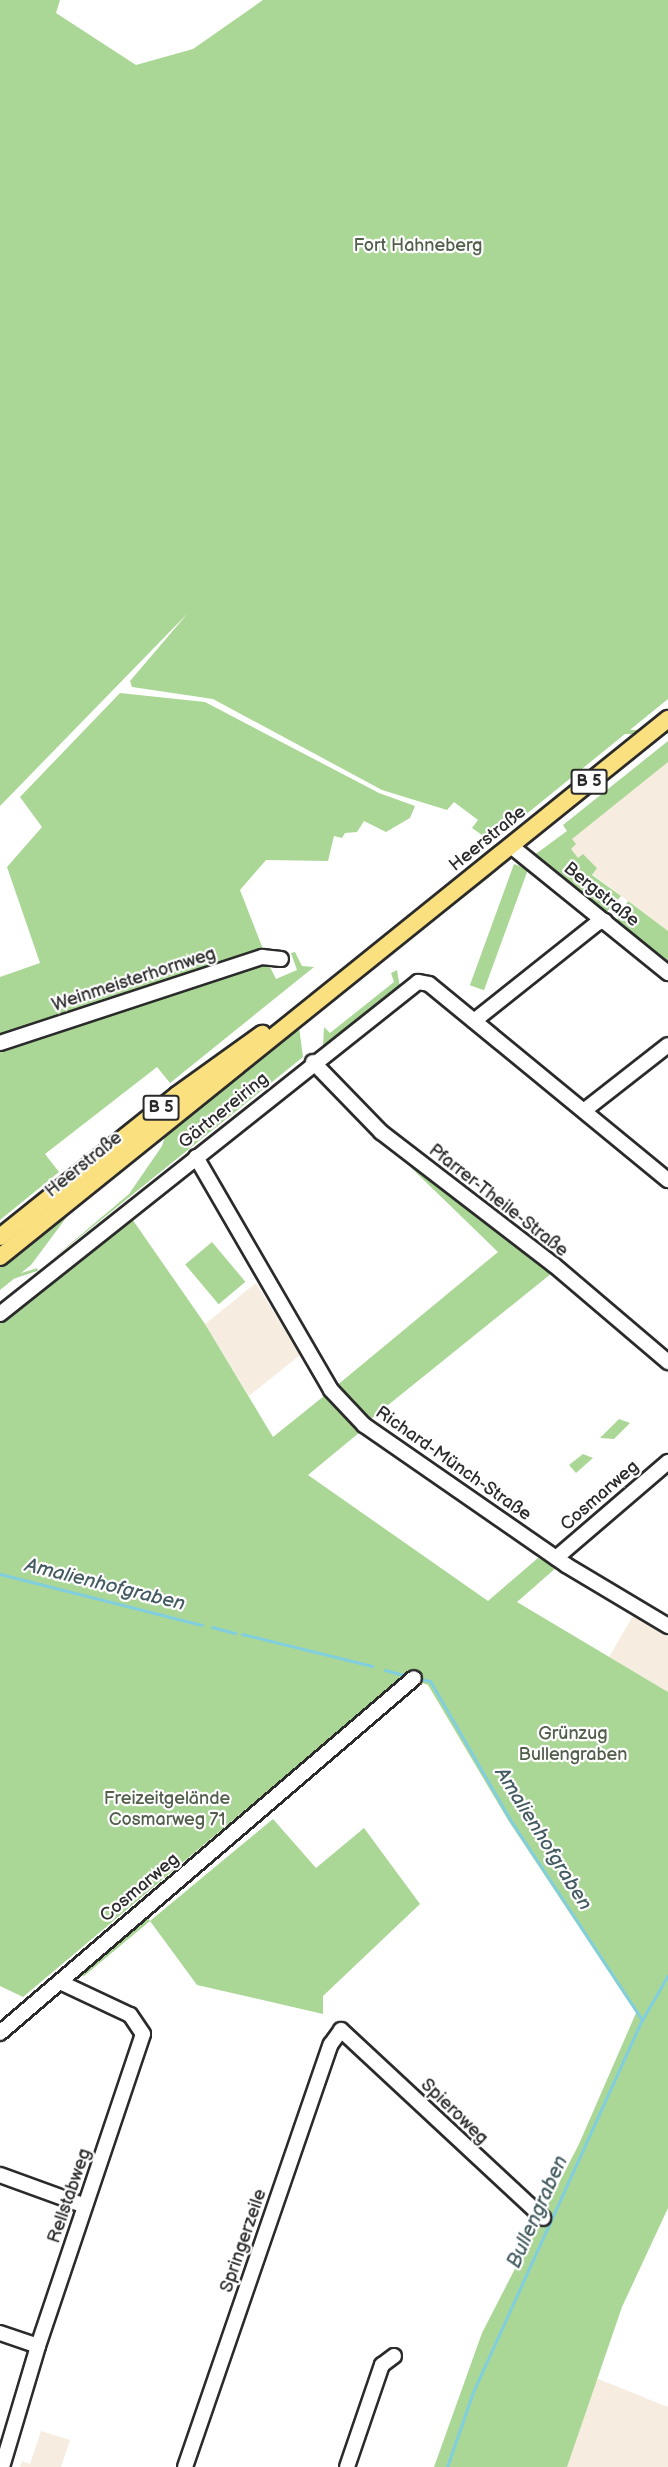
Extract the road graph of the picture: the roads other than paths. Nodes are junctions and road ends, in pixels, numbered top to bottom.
1 (668, 718) edge
2 (511, 846) junction
3 (605, 921) junction
4 (281, 959) dead end
5 (668, 973) edge
6 (331, 989) junction
7 (474, 1021) junction
8 (0, 1043) edge
9 (668, 1045) edge
10 (313, 1062) junction
11 (585, 1110) junction
12 (196, 1157) junction
13 (668, 1180) edge
14 (0, 1237) edge
15 (0, 1257) edge
16 (0, 1314) edge
17 (668, 1362) edge
18 (668, 1462) edge
19 (556, 1558) junction
20 (668, 1626) edge
21 (414, 1678) dead end
22 (60, 1982) junction
23 (341, 2030) joint
24 (0, 2033) edge
25 (0, 2175) edge
26 (86, 2206) junction
27 (543, 2218) dead end
28 (0, 2333) edge
29 (38, 2346) junction
30 (394, 2356) dead end
31 (2, 2467) edge
32 (185, 2467) edge
33 (347, 2467) edge

1 - 2 main road, Heerstraße / B 5
2 - 3 street, Bergstraße
2 - 6 main road, Heerstraße / B 5
3 - 5 street, Bergstraße
3 - 7 street
4 - 8 street, Weinmeisterhornweg
6 - 14 main road, Heerstraße / B 5
6 - 15 main road, Heerstraße / B 5
7 - 10 street, Gärtnereiring
7 - 11 street, Gärtnereiring
9 - 11 street
10 - 12 street, Gärtnereiring
10 - 17 street, Pfarrer-Theile-Straße
11 - 13 street, Gärtnereiring
12 - 16 street, Gärtnereiring
12 - 19 street, Richard-Münch-Straße
18 - 19 street, Cosmarweg
19 - 20 street, Richard-Münch-Straße
21 - 22 street, Cosmarweg
22 - 24 street, Cosmarweg
22 - 26 street, Rellstabweg
23 - 27 street, Spieroweg
23 - 32 street, Springerzeile
25 - 26 street
26 - 29 street, Rellstabweg
28 - 29 street
29 - 31 street, Rellstabweg
30 - 33 street

